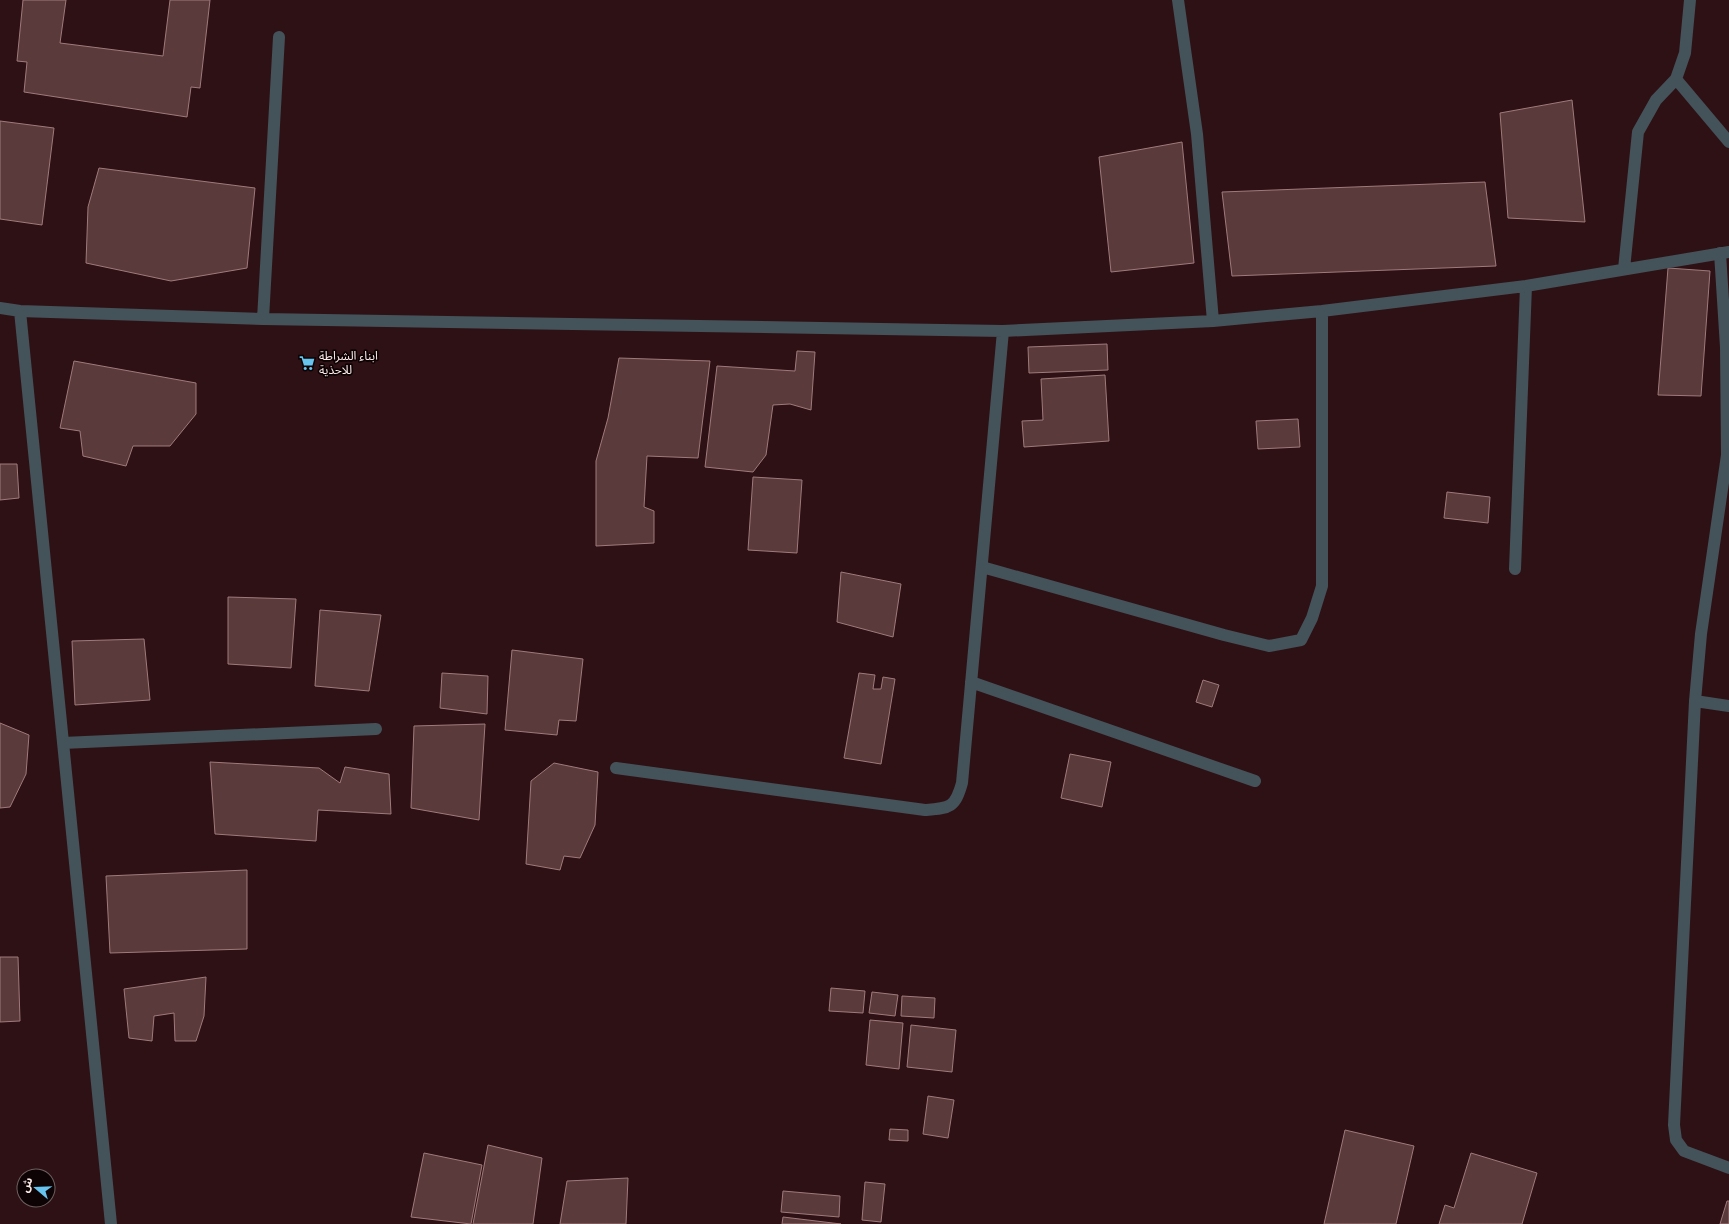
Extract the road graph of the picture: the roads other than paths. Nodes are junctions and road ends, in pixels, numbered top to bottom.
1 (1178, 0) edge
2 (1690, 0) edge
3 (279, 37) dead end
4 (1676, 78) junction
5 (1729, 142) edge
6 (1725, 252) edge
7 (1624, 269) junction
8 (1526, 286) junction
9 (0, 308) edge
10 (20, 311) junction
11 (1322, 311) junction
12 (264, 319) junction
13 (1213, 321) junction
14 (1003, 331) junction
15 (982, 567) junction
16 (1515, 569) dead end
17 (971, 682) junction
18 (1694, 701) junction
19 (1729, 706) edge
20 (376, 729) dead end
21 (63, 743) junction
22 (616, 768) dead end
23 (1255, 781) dead end
24 (1729, 1168) edge
25 (111, 1224) edge

1 - 13 street
2 - 4 street
3 - 12 street
4 - 5 street
4 - 7 street
6 - 7 street
6 - 18 street
7 - 8 street
8 - 11 street
8 - 16 street
9 - 10 street
10 - 12 street
10 - 21 street
11 - 13 street
11 - 15 street
12 - 14 street
13 - 14 street
14 - 15 street
15 - 17 street
17 - 22 street
17 - 23 street
18 - 19 street
18 - 24 street
20 - 21 street
21 - 25 street

